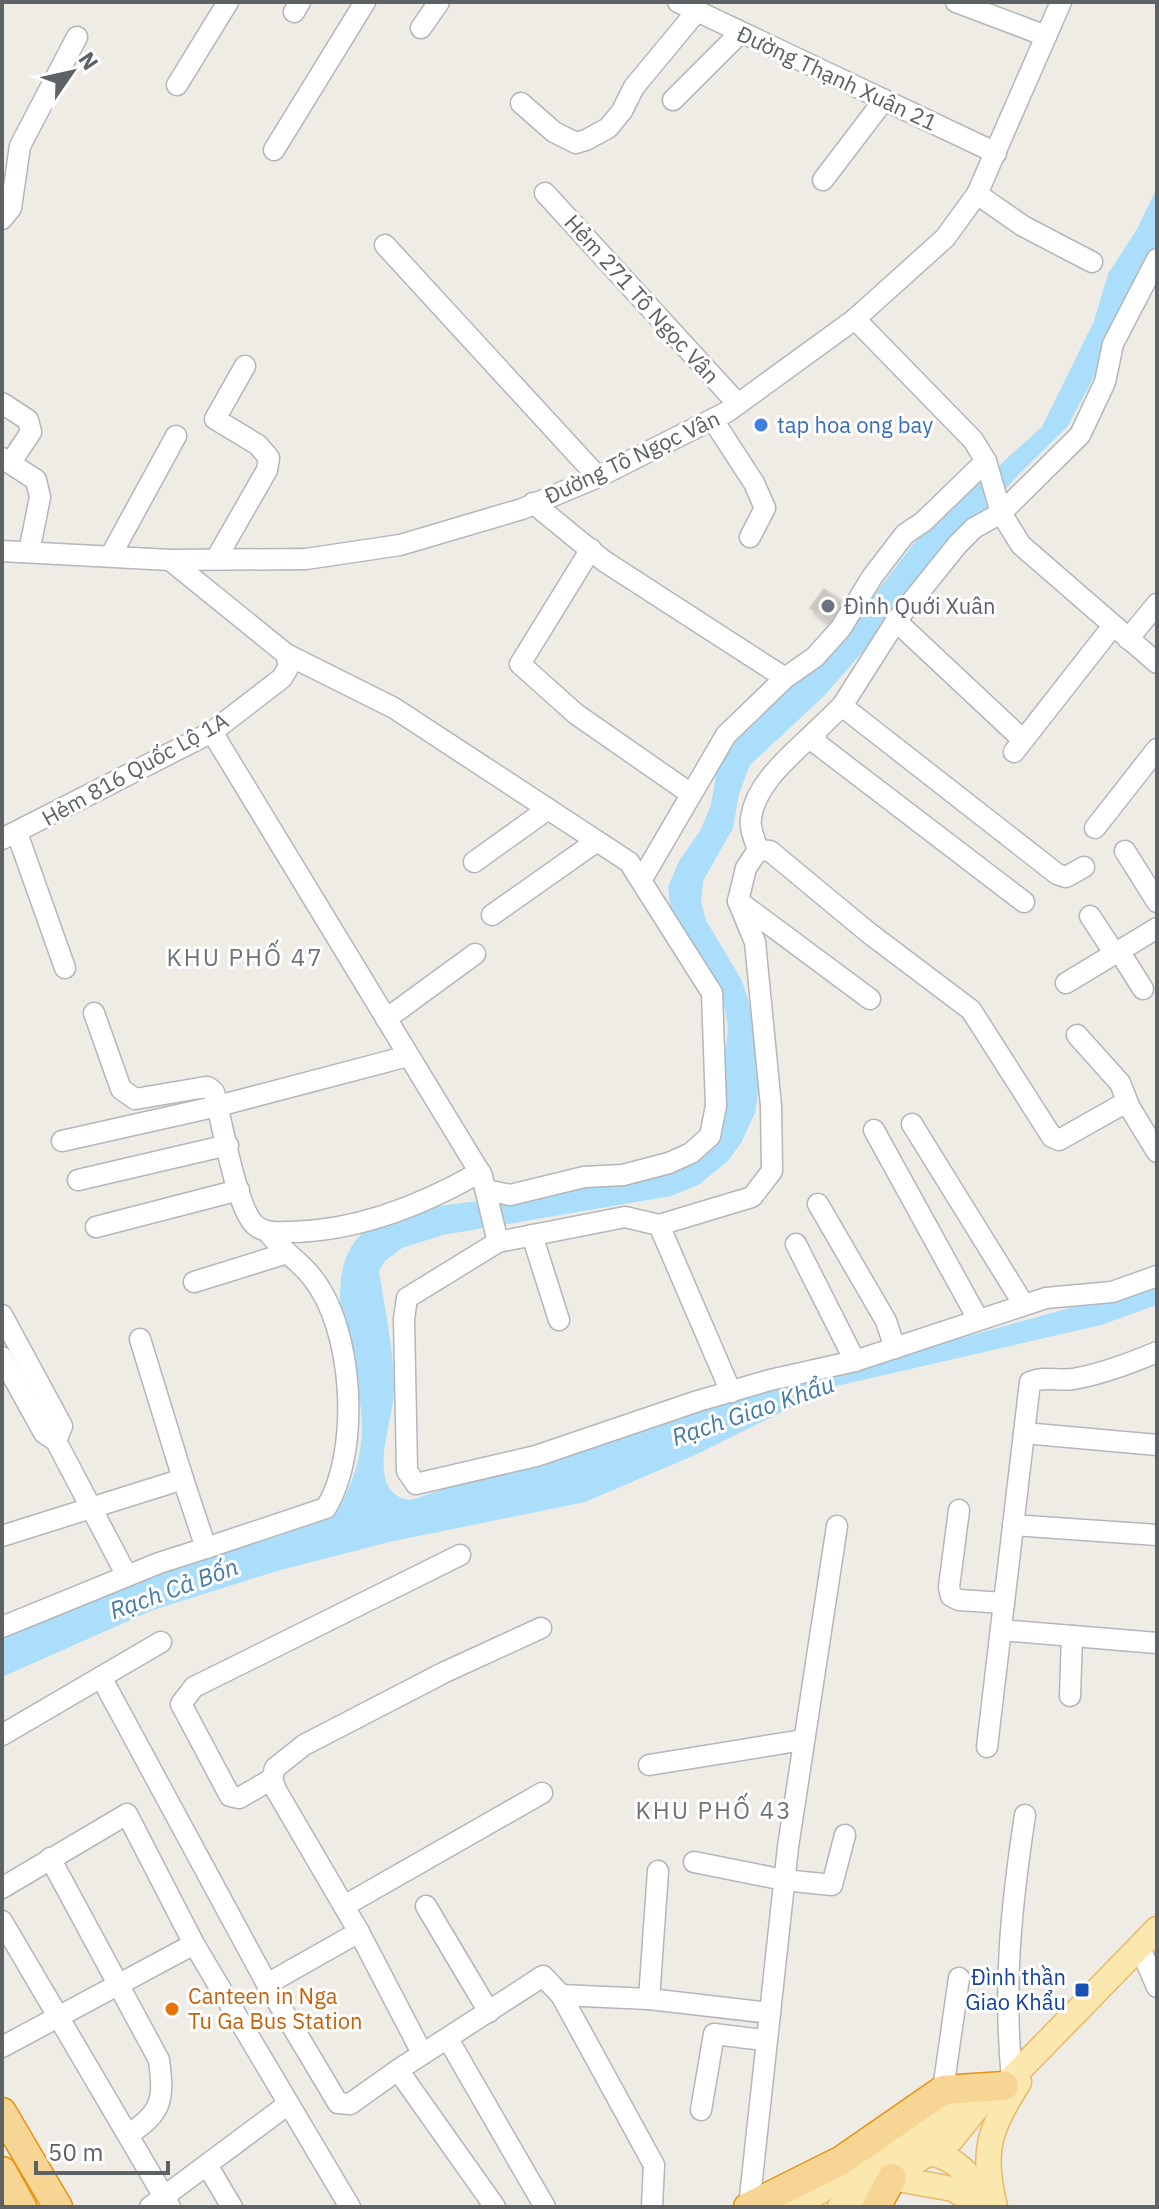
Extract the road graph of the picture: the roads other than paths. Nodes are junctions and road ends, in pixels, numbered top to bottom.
1 (228, 2) edge
2 (365, 2) edge
3 (439, 2) edge
4 (956, 2) edge
5 (1061, 2) edge
6 (687, 6) edge
7 (421, 28) dead end
8 (741, 32) junction
9 (1046, 36) junction
10 (77, 37) dead end
11 (177, 85) dead end
12 (673, 100) dead end
13 (884, 100) junction
14 (521, 103) dead end
15 (274, 150) dead end
16 (996, 153) junction
17 (823, 180) dead end
18 (545, 193) dead end
19 (977, 194) junction
20 (2, 219) edge
21 (385, 245) dead end
22 (1092, 262) dead end
23 (1156, 262) edge
24 (855, 319) junction
25 (245, 366) dead end
26 (2, 403) edge
27 (738, 404) junction
28 (713, 420) junction
29 (176, 436) dead end
30 (7, 460) edge
31 (986, 461) junction
32 (598, 477) junction
33 (533, 503) junction
34 (1000, 508) junction
35 (750, 537) dead end
36 (591, 549) junction
37 (2, 551) edge
38 (29, 552) junction
39 (111, 555) junction
40 (216, 559) junction
41 (170, 560) junction
42 (1157, 604) edge
43 (896, 621) junction
44 (1120, 633) junction
45 (286, 654) junction
46 (1157, 663) edge
47 (785, 678) junction
48 (842, 706) junction
49 (816, 731) junction
50 (212, 732) junction
51 (1157, 749) edge
52 (691, 794) junction
53 (548, 809) junction
54 (1095, 828) dead end
55 (9, 836) edge
56 (597, 841) junction
57 (758, 850) junction
58 (1125, 851) dead end
59 (474, 862) dead end
60 (1084, 867) dead end
61 (642, 879) junction
62 (738, 901) junction
63 (1024, 902) dead end
64 (1157, 902) edge
65 (492, 915) dead end
66 (1090, 916) dead end
67 (1157, 928) edge
68 (1117, 952) junction
69 (475, 954) dead end
70 (65, 968) dead end
71 (1066, 983) dead end
72 (1143, 989) dead end
73 (870, 999) dead end
74 (94, 1013) dead end
75 (386, 1019) junction
76 (1077, 1035) dead end
77 (408, 1056) junction
78 (218, 1106) junction
79 (1130, 1108) junction
80 (912, 1124) dead end
81 (874, 1130) dead end
82 (62, 1141) dead end
83 (228, 1145) junction
84 (1157, 1152) edge
85 (78, 1180) dead end
86 (483, 1181) junction
87 (239, 1190) junction
88 (818, 1204) dead end
89 (659, 1225) junction
90 (96, 1227) dead end
91 (268, 1232) junction
92 (532, 1235) junction
93 (497, 1239) junction
94 (796, 1244) dead end
95 (284, 1254) junction
96 (1157, 1276) edge
97 (194, 1282) dead end
98 (1024, 1305) junction
99 (2, 1315) edge
100 (978, 1319) junction
101 (559, 1320) dead end
102 (140, 1339) dead end
103 (895, 1348) junction
104 (1157, 1352) edge
105 (2, 1357) edge
106 (855, 1361) junction
107 (731, 1392) junction
108 (1024, 1433) junction
109 (56, 1441) junction
110 (1157, 1445) edge
111 (183, 1479) junction
112 (92, 1510) junction
113 (959, 1510) dead end
114 (1013, 1525) junction
115 (837, 1526) dead end
116 (1157, 1535) edge
117 (2, 1536) edge
118 (206, 1548) junction
119 (460, 1555) dead end
120 (127, 1576) junction
121 (1004, 1603) junction
122 (2, 1627) edge
123 (541, 1628) dead end
124 (1001, 1630) junction
125 (1072, 1636) junction
126 (161, 1642) dead end
127 (1157, 1643) edge
128 (101, 1677) junction
129 (1070, 1696) dead end
130 (2, 1735) edge
131 (803, 1740) junction
132 (987, 1747) dead end
133 (649, 1765) dead end
134 (272, 1779) junction
135 (542, 1793) dead end
136 (1025, 1815) dead end
137 (845, 1835) dead end
138 (50, 1858) junction
139 (694, 1862) dead end
140 (658, 1871) dead end
141 (784, 1880) junction
142 (2, 1888) edge
143 (344, 1906) junction
144 (426, 1906) dead end
145 (2, 1921) edge
146 (1157, 1929) edge
147 (359, 1932) junction
148 (194, 1944) junction
149 (1140, 1948) junction
150 (959, 1978) dead end
151 (120, 1983) junction
152 (267, 1984) junction
153 (1157, 1987) edge
154 (561, 1995) junction
155 (649, 1999) junction
156 (489, 2012) junction
157 (770, 2013) junction
158 (60, 2016) junction
159 (448, 2039) junction
160 (764, 2040) junction
161 (2, 2047) edge
162 (422, 2053) junction
163 (1032, 2061) junction
164 (398, 2070) junction
165 (999, 2089) junction
166 (943, 2090) junction
167 (287, 2105) junction
168 (701, 2110) dead end
169 (2, 2112) edge
170 (128, 2135) junction
171 (934, 2153) junction
172 (893, 2164) junction
173 (207, 2165) junction
174 (2, 2171) edge
175 (2, 2193) edge
176 (803, 2202) edge
177 (162, 2204) edge
178 (21, 2207) edge
179 (58, 2207) edge
180 (232, 2207) edge
181 (350, 2207) edge
182 (495, 2207) edge
183 (545, 2207) edge
184 (652, 2207) edge
185 (748, 2207) edge
186 (840, 2207) edge
187 (876, 2207) edge
188 (984, 2207) edge
189 (993, 2207) edge

1 - 11 street
2 - 15 street
3 - 7 street
4 - 9 street
5 - 9 street, Đường Tô Ngọc Vân
6 - 8 street, Đường Thạnh Xuân 21
6 - 14 street
8 - 12 street
8 - 13 street, Đường Thạnh Xuân 21
9 - 16 street, Đường Tô Ngọc Vân
10 - 20 street
13 - 16 street, Đường Thạnh Xuân 21
13 - 17 street
16 - 19 street, Đường Tô Ngọc Vân
18 - 27 street, Hẻm 271 Tô Ngọc Vân
19 - 22 street
19 - 24 street, Đường Tô Ngọc Vân
21 - 32 street
23 - 34 street
24 - 27 street, Đường Tô Ngọc Vân
24 - 31 street
25 - 40 street
26 - 30 street
27 - 28 street, Đường Tô Ngọc Vân
28 - 32 street, Đường Tô Ngọc Vân
28 - 35 street
29 - 39 street
30 - 38 street
31 - 34 street
31 - 47 street
32 - 33 street, Đường Tô Ngọc Vân
33 - 36 street
33 - 40 street, Đường Tô Ngọc Vân
34 - 43 street
34 - 44 street
36 - 47 street
36 - 52 street
37 - 38 street, Đường Tô Ngọc Vân
38 - 39 street, Đường Tô Ngọc Vân
39 - 41 street, Đường Tô Ngọc Vân
40 - 41 street, Đường Tô Ngọc Vân
41 - 45 street
42 - 44 street
43 - 44 street
43 - 48 street
44 - 46 street
45 - 50 street, Hẻm 816 Quốc Lộ 1A
45 - 53 street
47 - 52 street
48 - 49 street
48 - 60 street
49 - 57 street
49 - 63 street
50 - 55 street, Hẻm 816 Quốc Lộ 1A
50 - 75 street
51 - 54 street
52 - 61 street
53 - 56 street
53 - 59 street
55 - 70 street
56 - 61 street
56 - 65 street
57 - 62 street
57 - 79 street
58 - 64 street
61 - 86 street
62 - 73 street
62 - 89 street
66 - 68 street
67 - 68 street
68 - 71 street
68 - 72 street
69 - 75 street
74 - 78 street
75 - 77 street
76 - 79 street
77 - 78 street
77 - 86 street
78 - 82 street
78 - 83 street
79 - 84 street
80 - 98 street
81 - 100 street
83 - 85 street
83 - 87 street
86 - 91 street
86 - 93 street
87 - 90 street
87 - 91 street
88 - 103 street
89 - 92 street
89 - 107 street
91 - 95 street
92 - 93 street
92 - 101 street
93 - 107 street
94 - 106 street
95 - 97 street
95 - 118 street
96 - 98 street
98 - 100 street
99 - 109 street
100 - 103 street
102 - 111 street
103 - 106 street
104 - 108 street
105 - 109 street
106 - 107 street
108 - 110 street
108 - 114 street
109 - 112 street
111 - 112 street
111 - 118 street
112 - 117 street
112 - 120 street
113 - 121 street
114 - 116 street
114 - 121 street
115 - 131 street
118 - 120 street
119 - 134 street
120 - 122 street
121 - 124 street
123 - 134 street
124 - 125 street
124 - 132 street
125 - 127 street
125 - 129 street
126 - 128 street
128 - 130 street
128 - 152 street
131 - 133 street
131 - 141 street
134 - 143 street
135 - 143 street
136 - 165 street
137 - 141 street
138 - 142 street
138 - 148 street
138 - 151 street
139 - 141 street
140 - 155 street
141 - 157 street
143 - 147 street
144 - 156 street
145 - 158 street
146 - 149 main road
147 - 152 street
147 - 162 street
148 - 151 street
148 - 167 street
149 - 153 street
149 - 163 main road
150 - 166 street
151 - 158 street
151 - 170 street
152 - 164 street
154 - 155 street
154 - 156 street
154 - 184 street
155 - 157 street
156 - 159 street
157 - 160 street
158 - 161 street
158 - 170 street
159 - 162 street
159 - 183 street
160 - 168 street
160 - 185 street
162 - 164 street
163 - 165 main road
163 - 189 main road
164 - 182 street
165 - 166 highway
165 - 171 main road
165 - 172 main road
166 - 185 highway
167 - 173 street
167 - 181 street
169 - 179 highway
170 - 177 street
171 - 172 main road
171 - 189 main road
172 - 176 main road
172 - 186 main road
172 - 187 highway
172 - 188 main road
173 - 177 street
173 - 180 street
174 - 178 highway
175 - 178 highway

